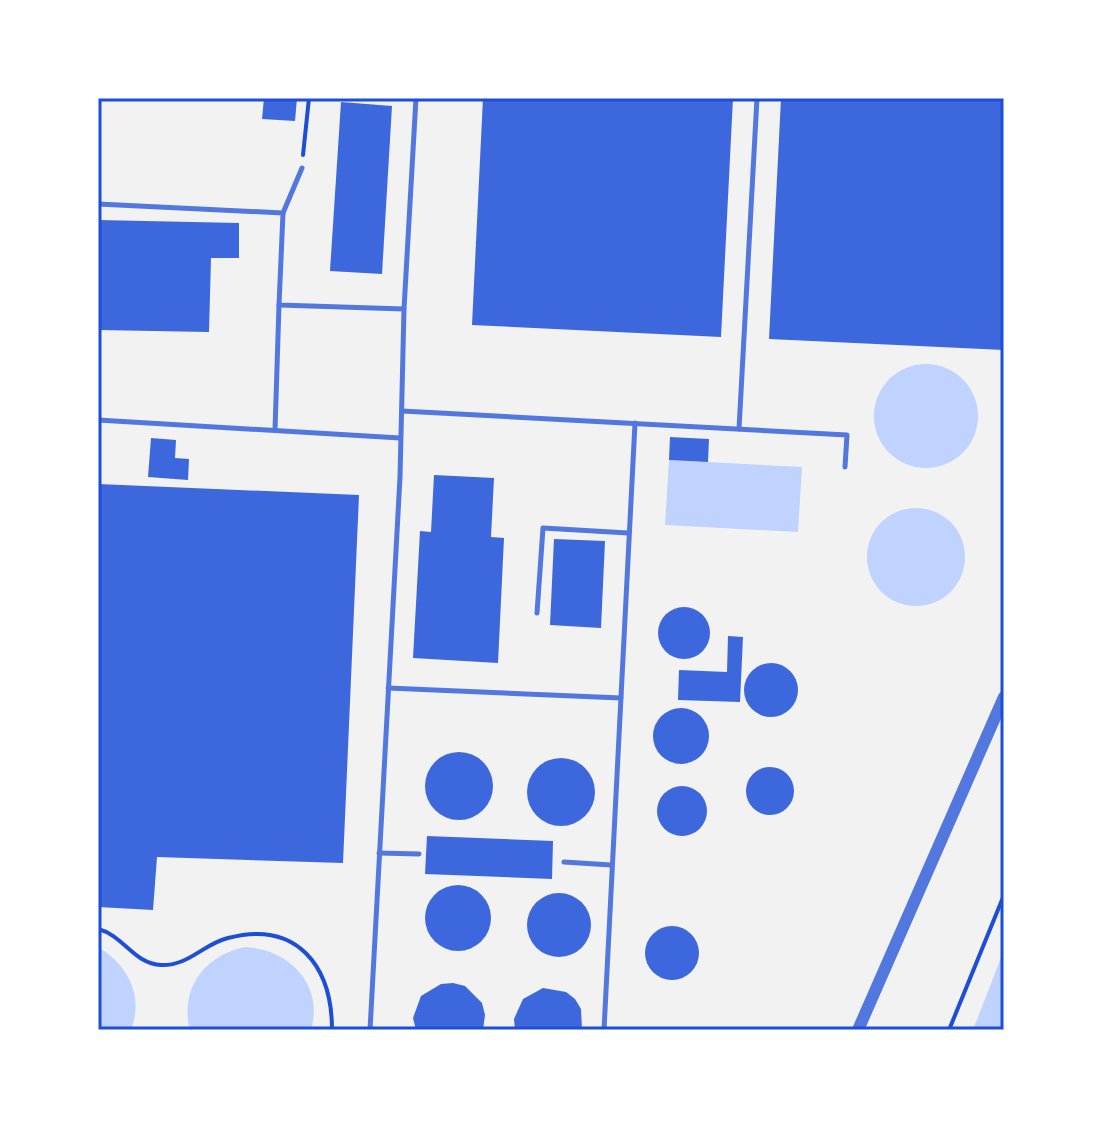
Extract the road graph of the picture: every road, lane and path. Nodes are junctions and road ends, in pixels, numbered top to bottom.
1 (309, 98) edge
2 (416, 98) edge
3 (757, 98) edge
4 (302, 168) joint
5 (98, 204) edge
6 (283, 213) junction
7 (279, 305) junction
8 (404, 309) junction
9 (402, 411) junction
10 (98, 420) edge
11 (635, 423) junction
12 (739, 429) junction
13 (275, 430) junction
14 (401, 438) junction
15 (845, 467) dead end
16 (628, 533) junction
17 (537, 613) dead end
18 (388, 688) junction
19 (1004, 697) edge
20 (621, 698) junction
21 (379, 853) junction
22 (419, 854) dead end
23 (564, 862) dead end
24 (611, 865) junction
25 (1004, 895) edge
26 (98, 929) edge
27 (332, 1030) edge
28 (370, 1030) edge
29 (604, 1030) edge
30 (858, 1030) edge
31 (949, 1030) edge

1 - 4 path
2 - 8 lane
3 - 12 lane
4 - 6 lane
5 - 6 lane
6 - 7 lane
7 - 8 lane
7 - 13 lane
8 - 9 lane
9 - 11 lane
9 - 14 lane
10 - 13 lane
11 - 12 lane
11 - 16 lane
12 - 15 lane
13 - 14 lane
14 - 18 lane
16 - 17 lane
16 - 20 lane
18 - 20 lane
18 - 21 lane
19 - 30 street
20 - 24 lane
21 - 22 lane
21 - 28 lane
23 - 24 lane
24 - 29 lane
25 - 31 path
26 - 27 path

